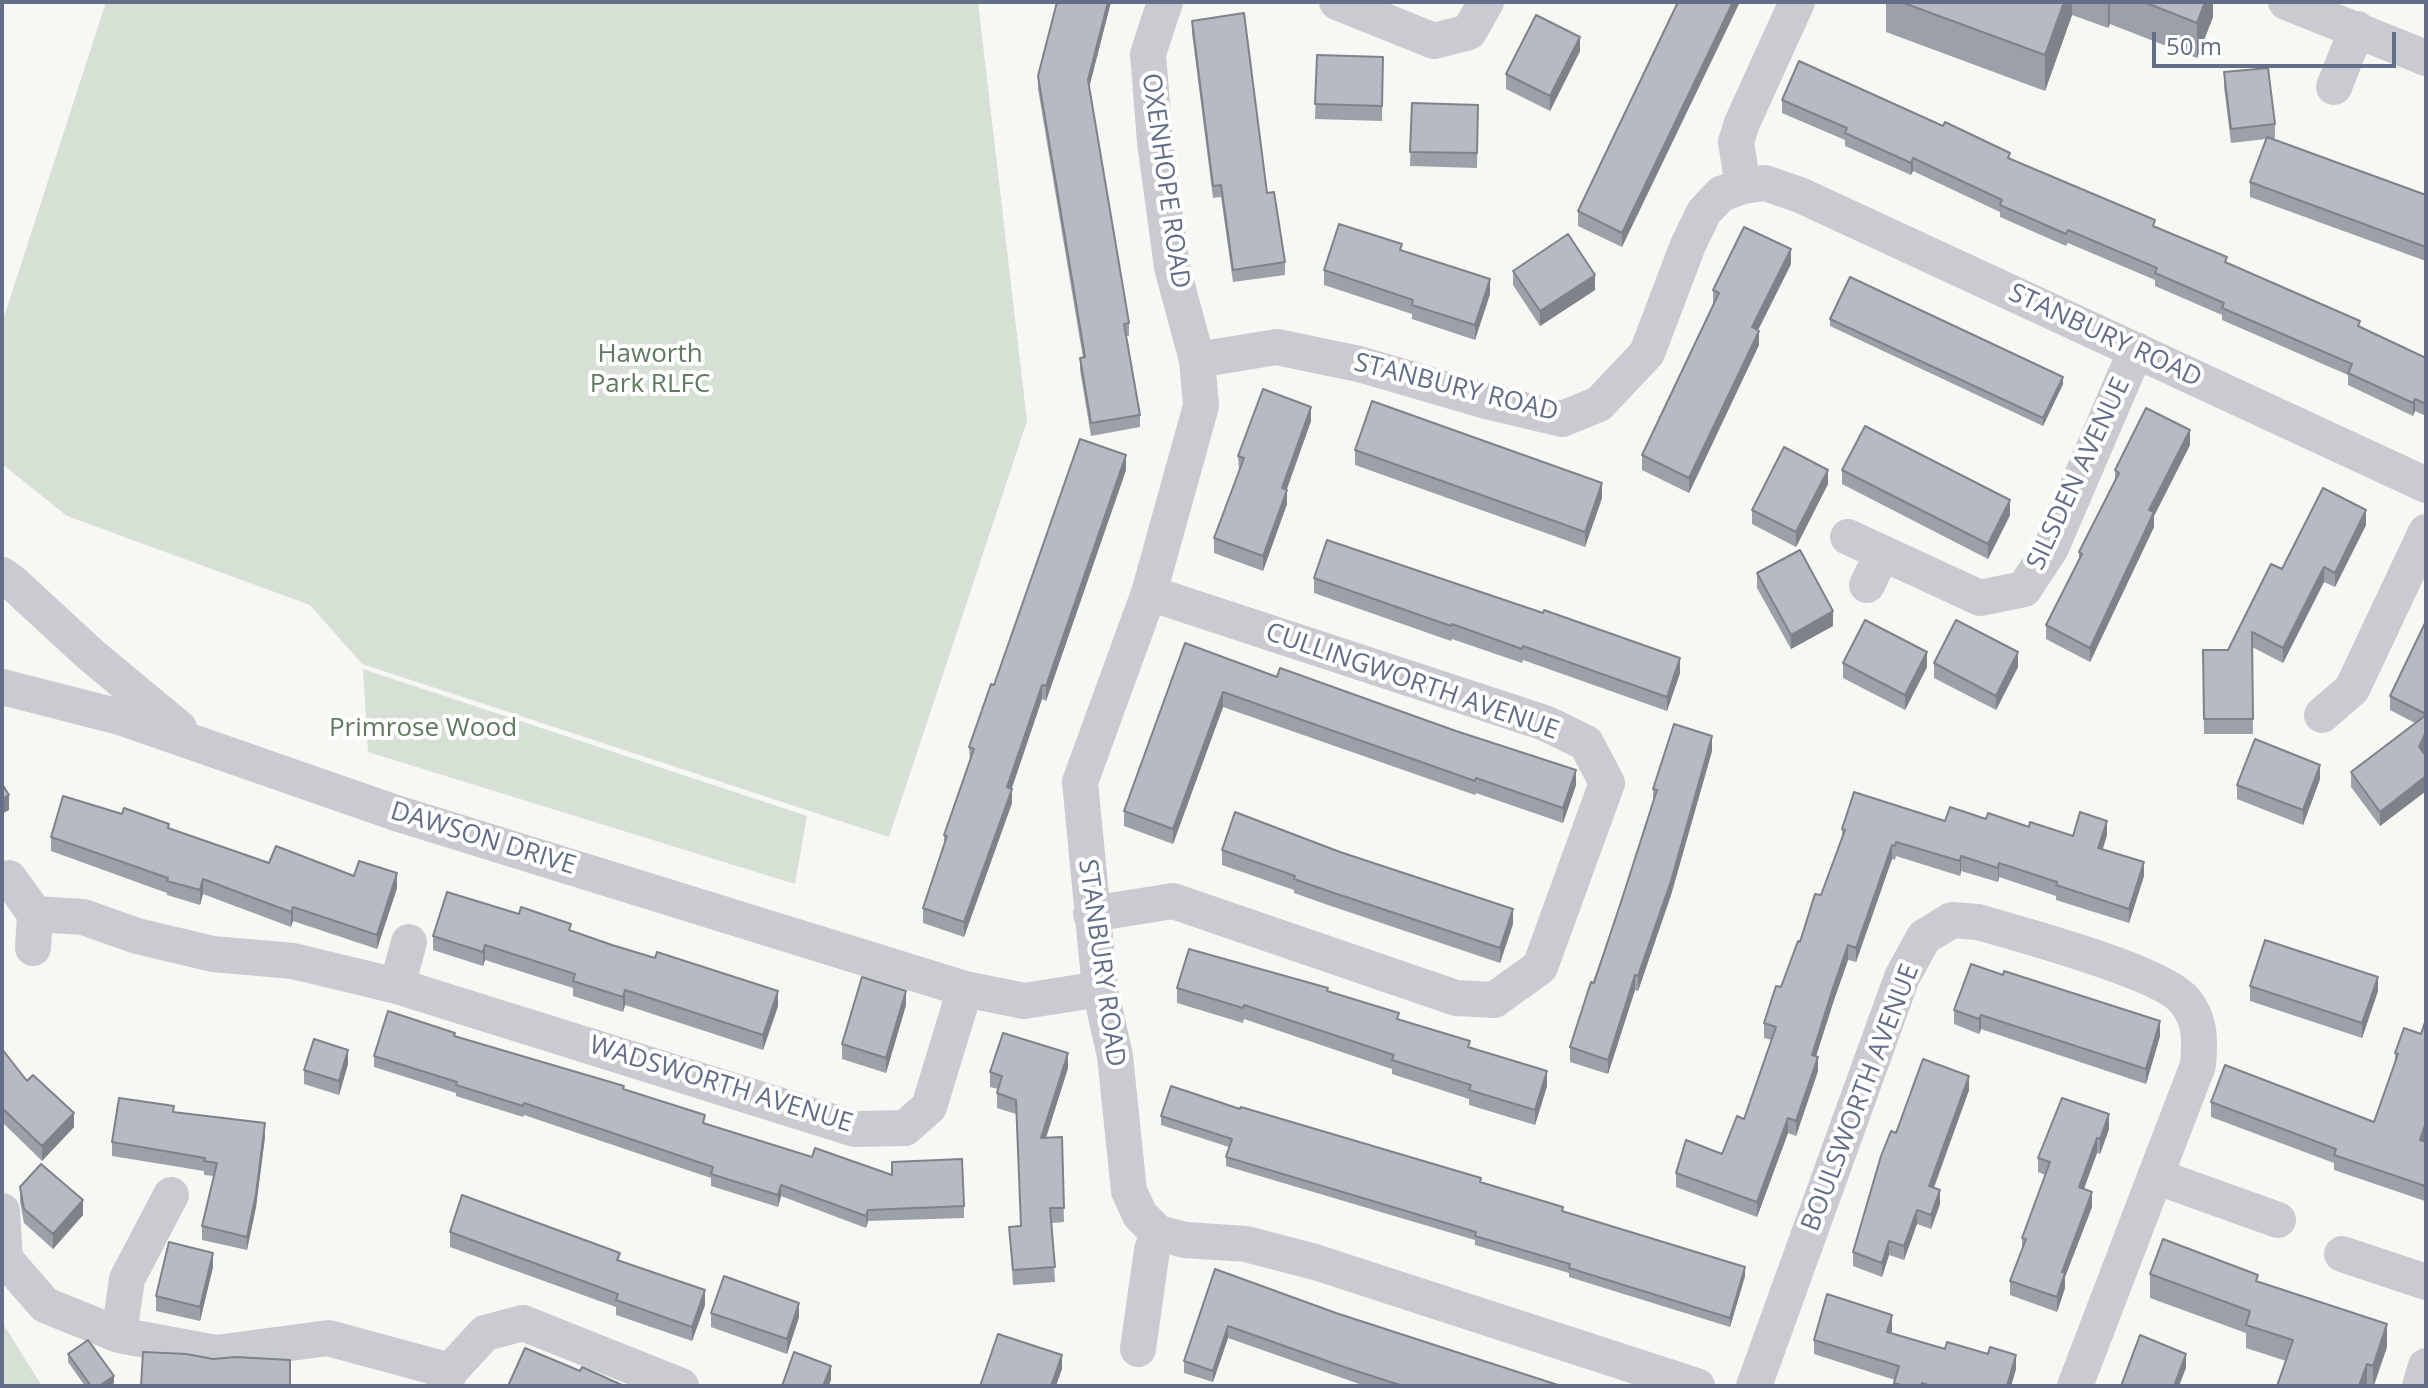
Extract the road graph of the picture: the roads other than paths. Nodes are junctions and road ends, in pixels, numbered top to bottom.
1 (1165, 2) edge
2 (1337, 2) edge
3 (1486, 2) edge
4 (1797, 2) edge
5 (2286, 2) edge
6 (2357, 29) junction
7 (2426, 58) edge
8 (2334, 87) dead end
9 (1743, 186) junction
10 (2136, 350) junction
11 (1197, 360) junction
12 (2426, 485) edge
13 (2426, 532) edge
14 (1848, 537) dead end
15 (2, 575) edge
16 (1149, 593) junction
17 (2, 687) edge
18 (2322, 715) dead end
19 (198, 744) junction
20 (9, 878) dead end
21 (1091, 914) junction
22 (409, 942) dead end
23 (397, 986) junction
24 (965, 989) junction
25 (1100, 989) junction
26 (2155, 1176) junction
27 (171, 1195) dead end
28 (2, 1211) edge
29 (2278, 1220) dead end
30 (1158, 1233) junction
31 (2342, 1254) dead end
32 (2426, 1282) edge
33 (119, 1335) junction
34 (1138, 1349) dead end
35 (2426, 1366) edge
36 (447, 1378) edge
37 (681, 1386) edge
38 (1697, 1386) edge
39 (1754, 1386) edge
40 (2075, 1386) edge
41 (2420, 1386) edge

1 - 11 street, OXENHOPE ROAD
2 - 3 street
4 - 9 street
5 - 6 street
6 - 7 street
6 - 8 street
9 - 10 street, STANBURY ROAD
9 - 11 street, STANBURY ROAD
10 - 12 street, STANBURY ROAD
10 - 14 street, SILSDEN AVENUE
11 - 16 street, STANBURY ROAD
13 - 18 street
15 - 19 street
16 - 21 street, STANBURY ROAD
16 - 21 street, CULLINGWORTH AVENUE
17 - 19 street, DAWSON DRIVE
19 - 24 street, DAWSON DRIVE
20 - 23 street, WADSWORTH AVENUE
21 - 25 street, STANBURY ROAD
22 - 23 street
23 - 24 street, WADSWORTH AVENUE
24 - 25 street
25 - 30 street, STANBURY ROAD
26 - 29 street
26 - 39 street, BOULSWORTH AVENUE
26 - 40 street, BOULSWORTH AVENUE
27 - 33 street
28 - 33 street
30 - 34 street
30 - 38 street
31 - 32 street
33 - 36 street
35 - 41 street
36 - 37 street

